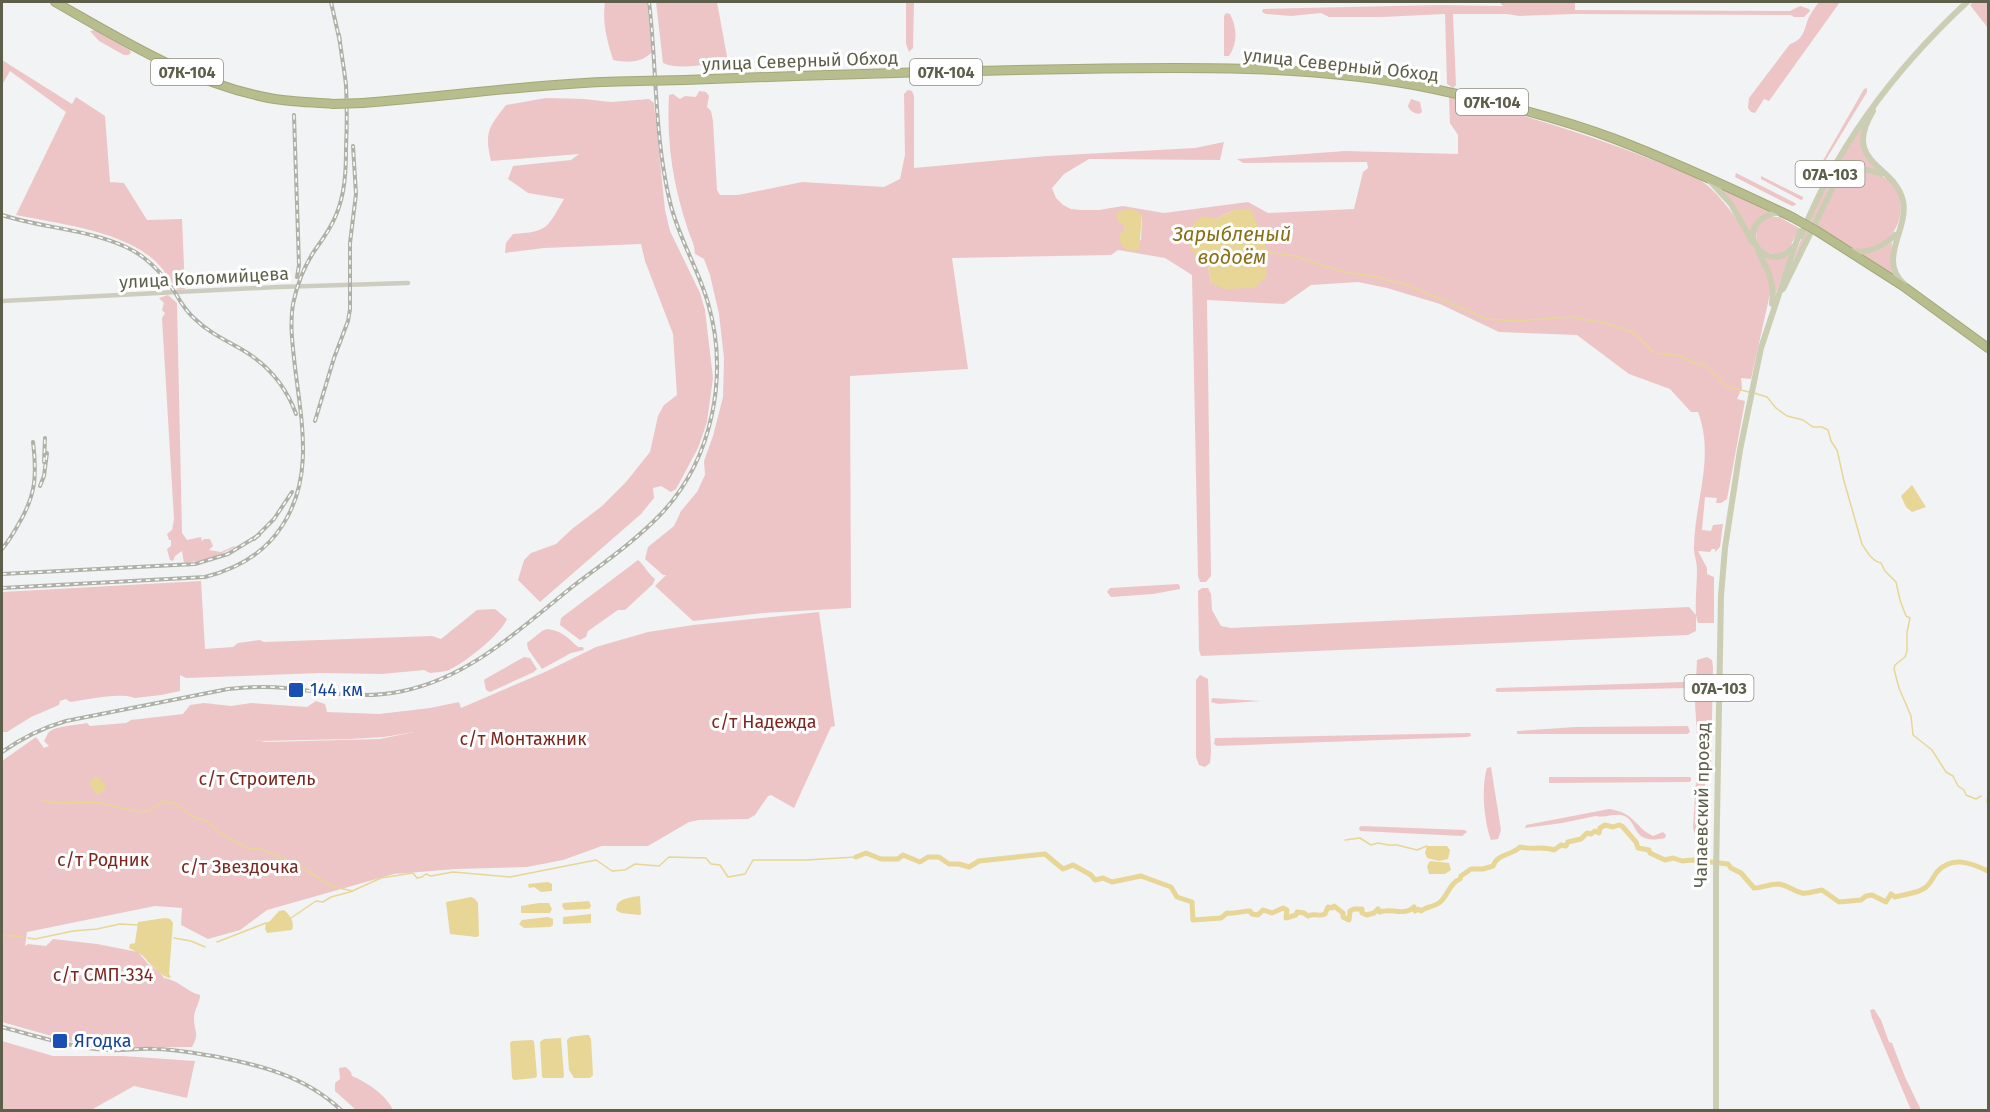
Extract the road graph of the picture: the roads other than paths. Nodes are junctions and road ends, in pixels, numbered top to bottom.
1 (55, 2) edge
2 (1967, 2) edge
3 (1910, 59) junction
4 (1892, 181) junction
5 (1716, 184) junction
6 (1778, 212) junction
7 (1899, 230) junction
8 (1800, 231) junction
9 (1755, 246) junction
10 (1847, 251) junction
11 (408, 283) dead end
12 (1779, 298) junction
13 (1921, 298) junction
14 (2, 301) edge
15 (1761, 348) junction
16 (1989, 348) edge
17 (1754, 382) junction
18 (1716, 1110) edge

1 - 5 highway, улица Северный Обход / 07К-104, bridge
2 - 3 main road, 07А-103
2 - 8 main road, 07А-103
3 - 4 main road
3 - 12 main road, 07А-103
4 - 7 main road
4 - 12 main road
5 - 6 highway, 07К-104
5 - 9 main road
6 - 9 main road
6 - 10 highway, 07К-104, bridge
7 - 10 main road
7 - 13 main road
8 - 9 main road
8 - 15 main road, Чапаевский проезд / 07А-103
9 - 15 main road
10 - 13 highway, 07К-104
11 - 14 street, улица Коломийцева
12 - 17 main road, 07А-103
13 - 16 highway, 07К-104
15 - 17 main road, Чапаевский проезд / 07А-103
17 - 18 main road, Чапаевский проезд / 07А-103

